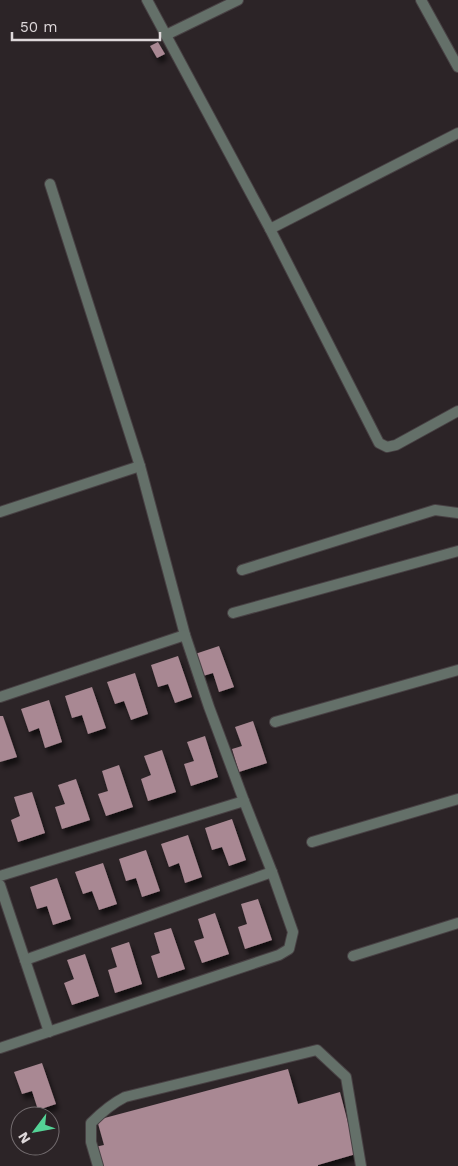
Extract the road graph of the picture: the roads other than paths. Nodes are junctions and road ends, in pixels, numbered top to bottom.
1 (147, 0) edge
2 (238, 0) edge
3 (422, 0) edge
4 (166, 35) junction
5 (458, 67) edge
6 (458, 133) edge
7 (50, 184) dead end
8 (270, 229) junction
9 (458, 411) edge
10 (140, 466) junction
11 (0, 512) edge
12 (458, 514) edge
13 (458, 551) edge
14 (242, 570) dead end
15 (233, 613) dead end
16 (185, 635) junction
17 (458, 670) edge
18 (0, 697) edge
19 (275, 722) dead end
20 (458, 799) edge
21 (244, 801) junction
22 (312, 842) dead end
23 (272, 872) junction
24 (0, 876) edge
25 (0, 885) edge
26 (458, 923) edge
27 (352, 956) dead end
28 (25, 960) junction
29 (49, 1032) junction
30 (0, 1048) edge
31 (98, 1166) edge
32 (361, 1166) edge

1 - 4 street
2 - 4 street
3 - 5 street
4 - 8 street
6 - 8 street
7 - 10 street
8 - 9 street
10 - 11 street
10 - 16 street
12 - 14 street
13 - 15 street
16 - 18 street
16 - 21 street
17 - 19 street
20 - 22 street
21 - 23 street
21 - 24 street
23 - 28 street
23 - 29 street
25 - 28 street
26 - 27 street
28 - 29 street
29 - 30 street
31 - 32 street

